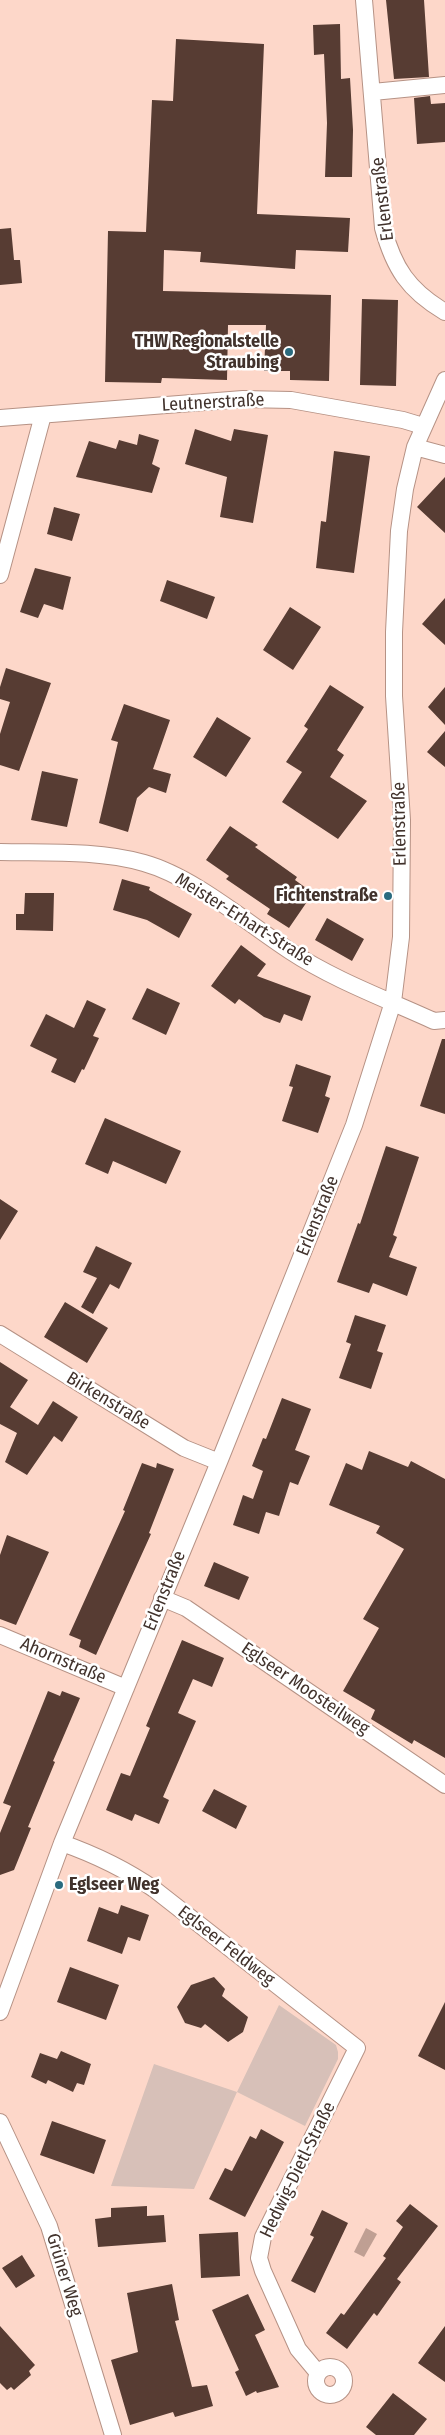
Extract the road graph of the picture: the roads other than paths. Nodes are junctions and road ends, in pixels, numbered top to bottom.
1 (364, 0) edge
2 (445, 85) edge
3 (373, 92) junction
4 (445, 312) edge
5 (445, 380) edge
6 (43, 415) junction
7 (0, 418) edge
8 (423, 426) junction
9 (415, 447) junction
10 (445, 455) edge
11 (0, 575) edge
12 (0, 852) edge
13 (393, 1002) junction
14 (445, 1020) edge
15 (0, 1334) edge
16 (219, 1462) junction
17 (162, 1598) junction
18 (0, 1635) edge
19 (126, 1688) junction
20 (445, 1785) edge
21 (62, 1843) junction
22 (0, 2012) edge
23 (357, 2048) joint
24 (0, 2122) edge
25 (318, 2373) dead end
26 (113, 2435) edge

1 - 3 street, Erlenstraße
2 - 3 street
3 - 4 street, Erlenstraße
5 - 8 street, Erlenstraße
6 - 7 street, Leutnerstraße
6 - 8 street, Leutnerstraße
6 - 11 street
8 - 9 street, Erlenstraße
9 - 10 street
9 - 13 street, Erlenstraße
12 - 13 street, Meister-Erhart-Straße
13 - 14 street
13 - 16 street, Erlenstraße
15 - 16 street, Birkenstraße
16 - 17 street, Erlenstraße
17 - 19 street, Erlenstraße
17 - 20 street, Eglseer Moosteilweg
18 - 19 street, Ahornstraße
19 - 21 street, Erlenstraße
21 - 22 street, Erlenstraße
21 - 23 street, Eglseer Feldweg
23 - 25 street, Hedwig-Dietl-Straße
24 - 26 street, Grüner Weg

